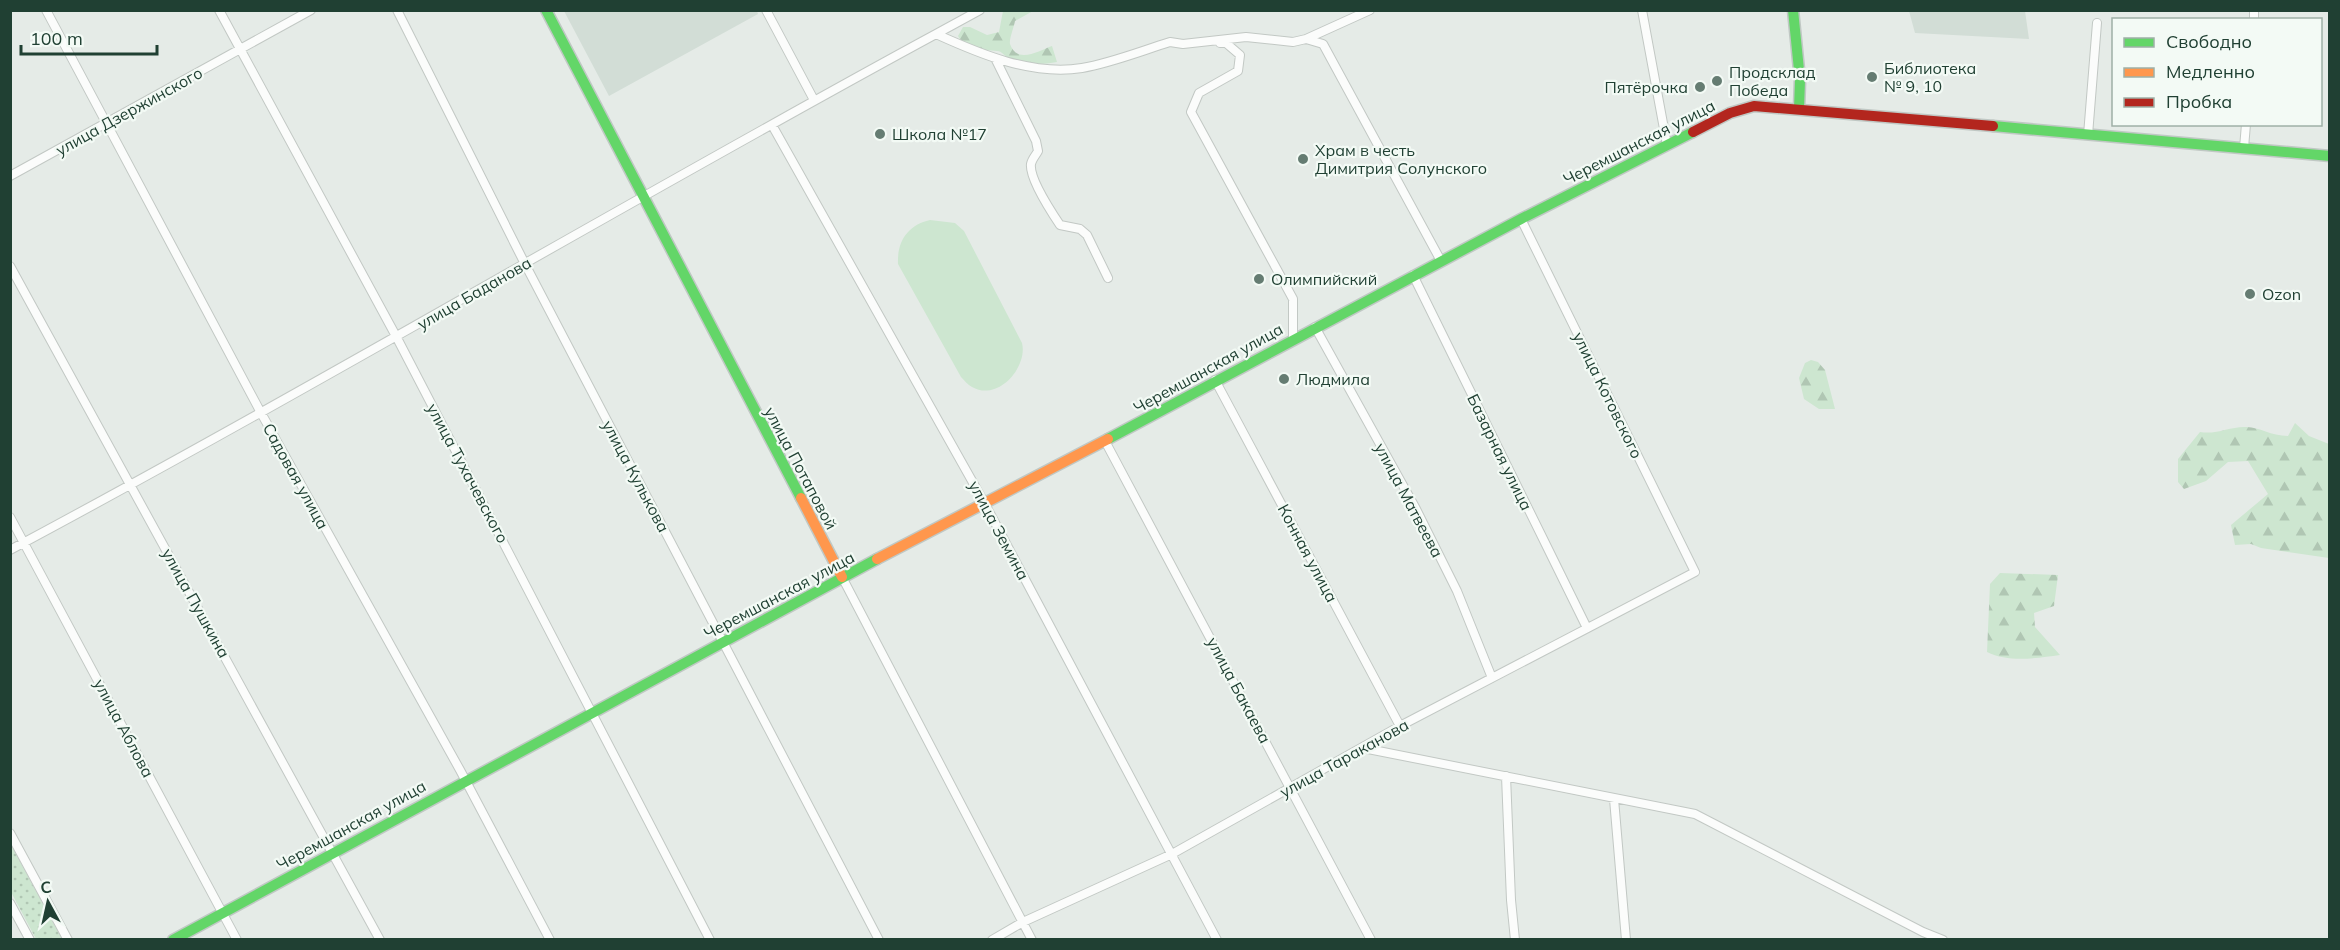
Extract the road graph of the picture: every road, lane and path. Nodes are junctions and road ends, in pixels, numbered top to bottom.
1 (46, 10) edge
2 (219, 10) edge
3 (311, 10) edge
4 (397, 10) edge
5 (546, 10) edge
6 (766, 10) edge
7 (980, 10) edge
8 (1370, 10) edge
9 (1642, 10) edge
10 (1793, 10) edge
11 (965, 14) edge
12 (2097, 23) dead end
13 (936, 34) junction
14 (1306, 39) junction
15 (1209, 42) junction
16 (239, 50) junction
17 (995, 58) junction
18 (813, 100) junction
19 (1799, 109) junction
20 (107, 124) junction
21 (772, 125) junction
22 (2246, 126) edge
23 (2088, 135) junction
24 (1667, 144) junction
25 (2244, 148) junction
26 (2330, 156) edge
27 (10, 176) edge
28 (643, 199) junction
29 (1521, 219) junction
30 (1441, 261) junction
31 (525, 264) junction
32 (10, 266) edge
33 (1413, 276) junction
34 (1108, 278) dead end
35 (1315, 327) junction
36 (397, 338) junction
37 (1293, 338) junction
38 (1215, 380) junction
39 (260, 411) junction
40 (1105, 441) junction
41 (131, 485) junction
42 (985, 504) junction
43 (10, 517) edge
44 (25, 543) junction
45 (10, 550) edge
46 (1695, 572) joint
47 (842, 577) junction
48 (1587, 628) junction
49 (723, 641) junction
50 (1492, 678) junction
51 (593, 711) junction
52 (1400, 726) junction
53 (1363, 748) junction
54 (1506, 776) junction
55 (465, 780) junction
56 (1292, 788) junction
57 (1614, 799) junction
58 (10, 833) edge
59 (333, 852) junction
60 (1172, 854) junction
61 (10, 903) edge
62 (222, 912) junction
63 (1023, 922) junction
64 (30, 939) edge
65 (68, 939) edge
66 (172, 939) edge
67 (237, 939) edge
68 (380, 939) edge
69 (550, 939) edge
70 (710, 939) edge
71 (879, 939) edge
72 (992, 939) edge
73 (1032, 939) edge
74 (1217, 939) edge
75 (1371, 939) edge
76 (1515, 939) edge
77 (1626, 939) edge
78 (1943, 939) edge

1 - 20 street, Садовая улица
2 - 16 street, улица Тухачевского
3 - 16 street, улица Дзержинского
4 - 31 street, улица Кулькова
5 - 28 main road, улица Потаповой
6 - 18 street
7 - 11 street, улица Баданова
8 - 14 street
9 - 24 street
10 - 19 main road
11 - 13 street, улица Баданова
12 - 23 street
13 - 17 street
13 - 18 street, улица Баданова
14 - 15 street
14 - 30 street
15 - 17 street
15 - 37 street
16 - 20 street, улица Дзержинского
16 - 36 street, улица Тухачевского
17 - 34 street
18 - 21 street, улица Баданова
19 - 23 main road, Черемшанская улица
19 - 24 main road, Черемшанская улица
20 - 27 street, улица Дзержинского
20 - 39 street, Садовая улица
21 - 28 street, улица Баданова
21 - 42 street, улица Земина
22 - 25 street
23 - 25 main road, Черемшанская улица
24 - 29 main road, Черемшанская улица
25 - 26 main road, Черемшанская улица
28 - 31 street, улица Баданова
28 - 47 main road, улица Потаповой
29 - 30 main road, Черемшанская улица
29 - 46 street, улица Котовского
30 - 33 main road, Черемшанская улица
31 - 36 street, улица Баданова
31 - 49 street, улица Кулькова
32 - 41 street, улица Пушкина
33 - 35 main road, Черемшанская улица
33 - 48 street, Базарная улица
35 - 37 main road, Черемшанская улица
35 - 50 street, улица Матвеева
36 - 39 street, улица Баданова
36 - 51 street, улица Тухачевского
37 - 38 main road, Черемшанская улица
38 - 40 main road, Черемшанская улица
38 - 52 street, Конная улица
39 - 41 street, улица Баданова
39 - 55 street, Садовая улица
40 - 42 main road, Черемшанская улица
40 - 56 street, улица Бакаева
41 - 44 street, улица Баданова
41 - 59 street, улица Пушкина
42 - 47 main road, Черемшанская улица
42 - 60 street, улица Земина
43 - 44 street, улица Аблова
44 - 45 street, улица Баданова
44 - 62 street, улица Аблова
46 - 48 street, улица Тараканова
47 - 49 main road, Черемшанская улица
47 - 63 street, улица Потаповой
48 - 50 street, улица Тараканова
49 - 51 main road, Черемшанская улица
49 - 71 street, улица Кулькова
50 - 52 street, улица Тараканова
51 - 55 main road, Черемшанская улица
51 - 70 street, улица Тухачевского
52 - 53 street, улица Тараканова
53 - 54 street
53 - 56 street, улица Тараканова
54 - 57 street
54 - 76 street
55 - 59 main road, Черемшанская улица
55 - 69 street, Садовая улица
56 - 60 street, улица Тараканова
56 - 75 street, улица Бакаева
57 - 77 street
57 - 78 street
58 - 65 street
59 - 62 main road, Черемшанская улица
59 - 68 street, улица Пушкина
60 - 63 street, улица Тараканова
60 - 74 street, улица Земина
61 - 64 street
62 - 66 main road, Черемшанская улица
62 - 67 street, улица Аблова
63 - 72 street, улица Тараканова
63 - 73 street, улица Потаповой

